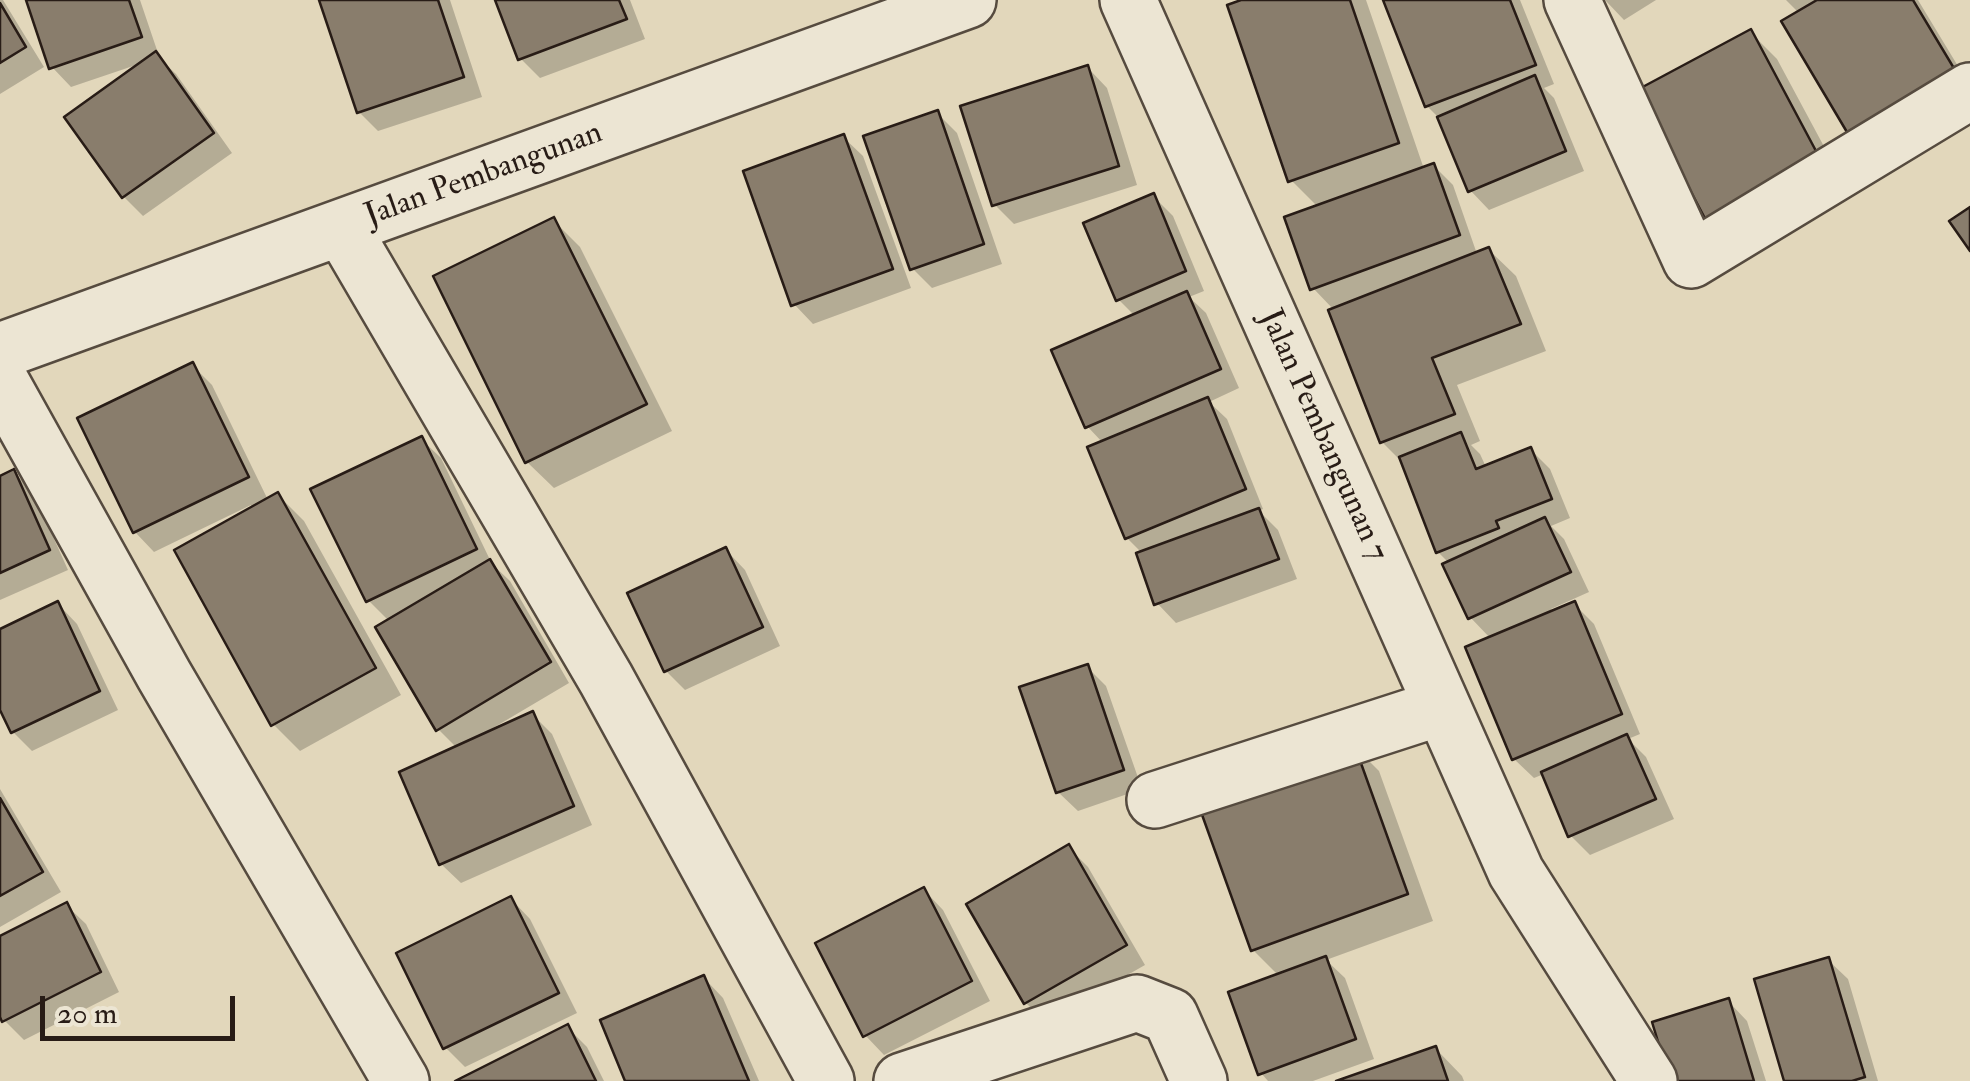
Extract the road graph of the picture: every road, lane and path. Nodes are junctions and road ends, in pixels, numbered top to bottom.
1 (968, 0) edge
2 (1128, 0) edge
3 (1572, 0) edge
4 (1970, 91) edge
5 (342, 228) junction
6 (0, 351) edge
7 (0, 380) edge
8 (1442, 706) junction
9 (1156, 800) dead end
10 (401, 1081) edge
11 (826, 1081) edge
12 (902, 1081) edge
13 (1199, 1081) edge
14 (1649, 1081) edge

1 - 5 street, Jalan Pembangunan
2 - 8 street, Jalan Pembangunan 7
3 - 4 street
5 - 6 street, Jalan Pembangunan
5 - 11 street
7 - 10 street
8 - 9 street
8 - 14 street, Jalan Pembangunan 7
12 - 13 street

